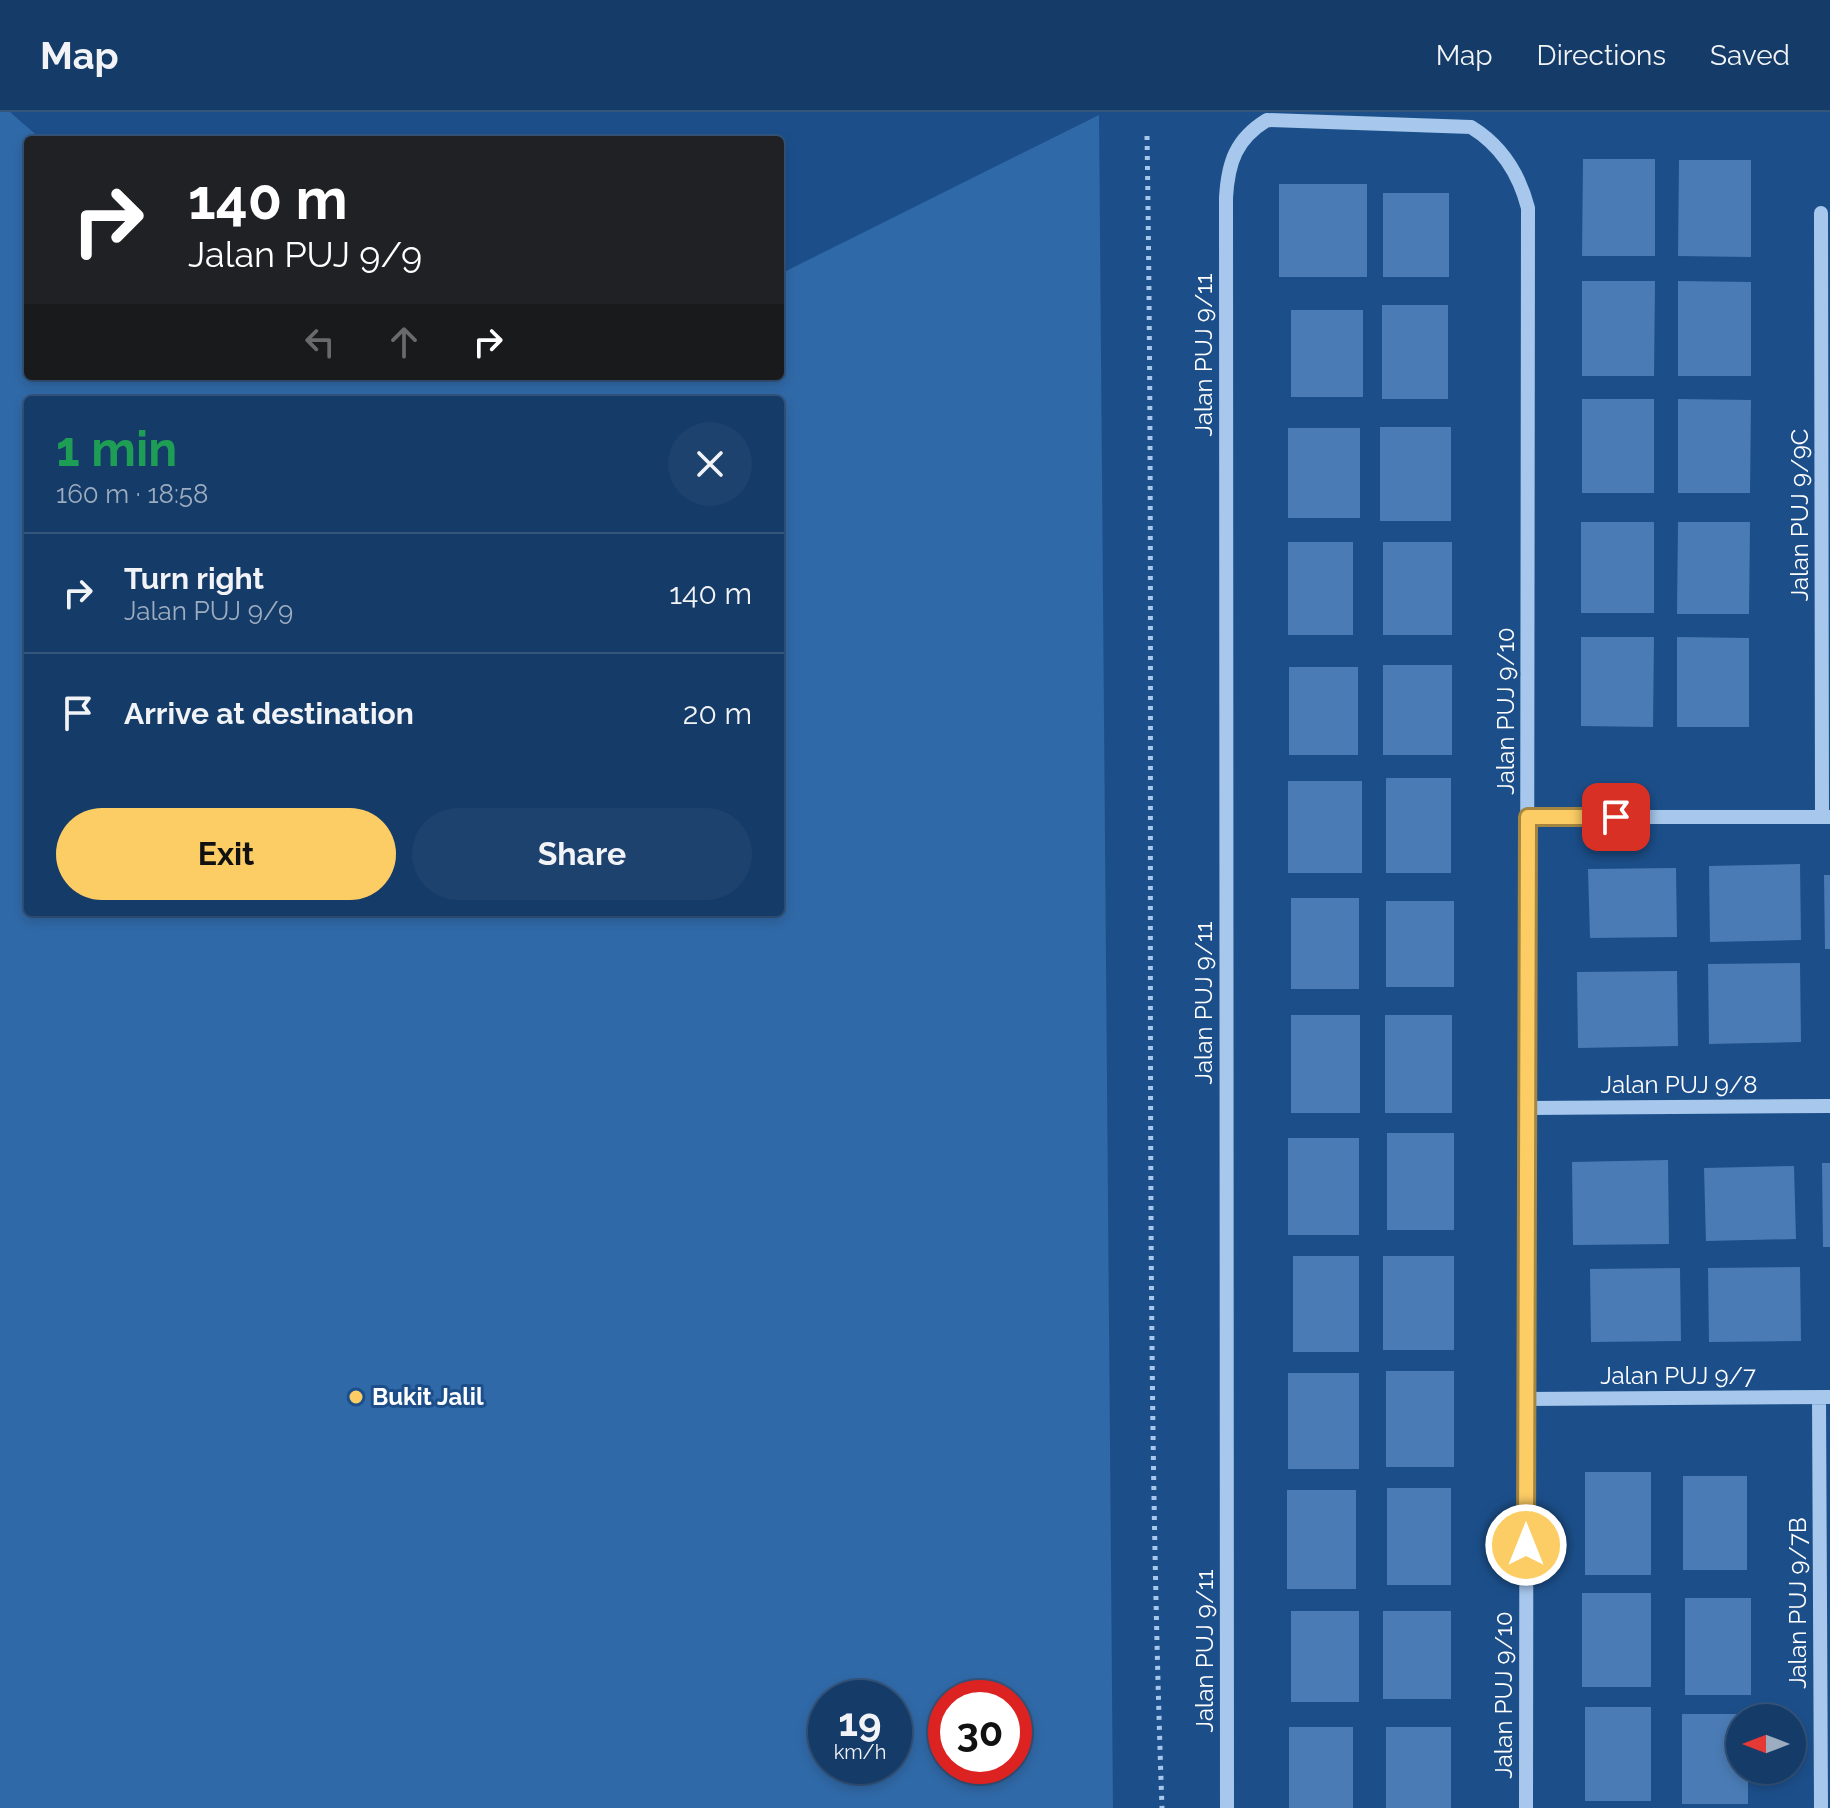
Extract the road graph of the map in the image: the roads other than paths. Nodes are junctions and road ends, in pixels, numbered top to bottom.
1 (1226, 198) joint
2 (1821, 213) dead end
3 (1528, 817) junction
4 (1826, 817) edge
5 (1830, 1106) edge
6 (1528, 1108) junction
7 (1825, 1397) edge
8 (1526, 1399) junction
9 (1227, 1808) edge
10 (1526, 1808) edge
11 (1821, 1808) edge

1 - 3 street, Jalan PUJ 9/10
1 - 9 street, Jalan PUJ 9/11
2 - 4 street, Jalan PUJ 9/9C
3 - 4 street
3 - 6 street, Jalan PUJ 9/10
5 - 6 street, Jalan PUJ 9/8
6 - 8 street, Jalan PUJ 9/10
7 - 8 street, Jalan PUJ 9/7
7 - 11 street, Jalan PUJ 9/7B
8 - 10 street, Jalan PUJ 9/10

